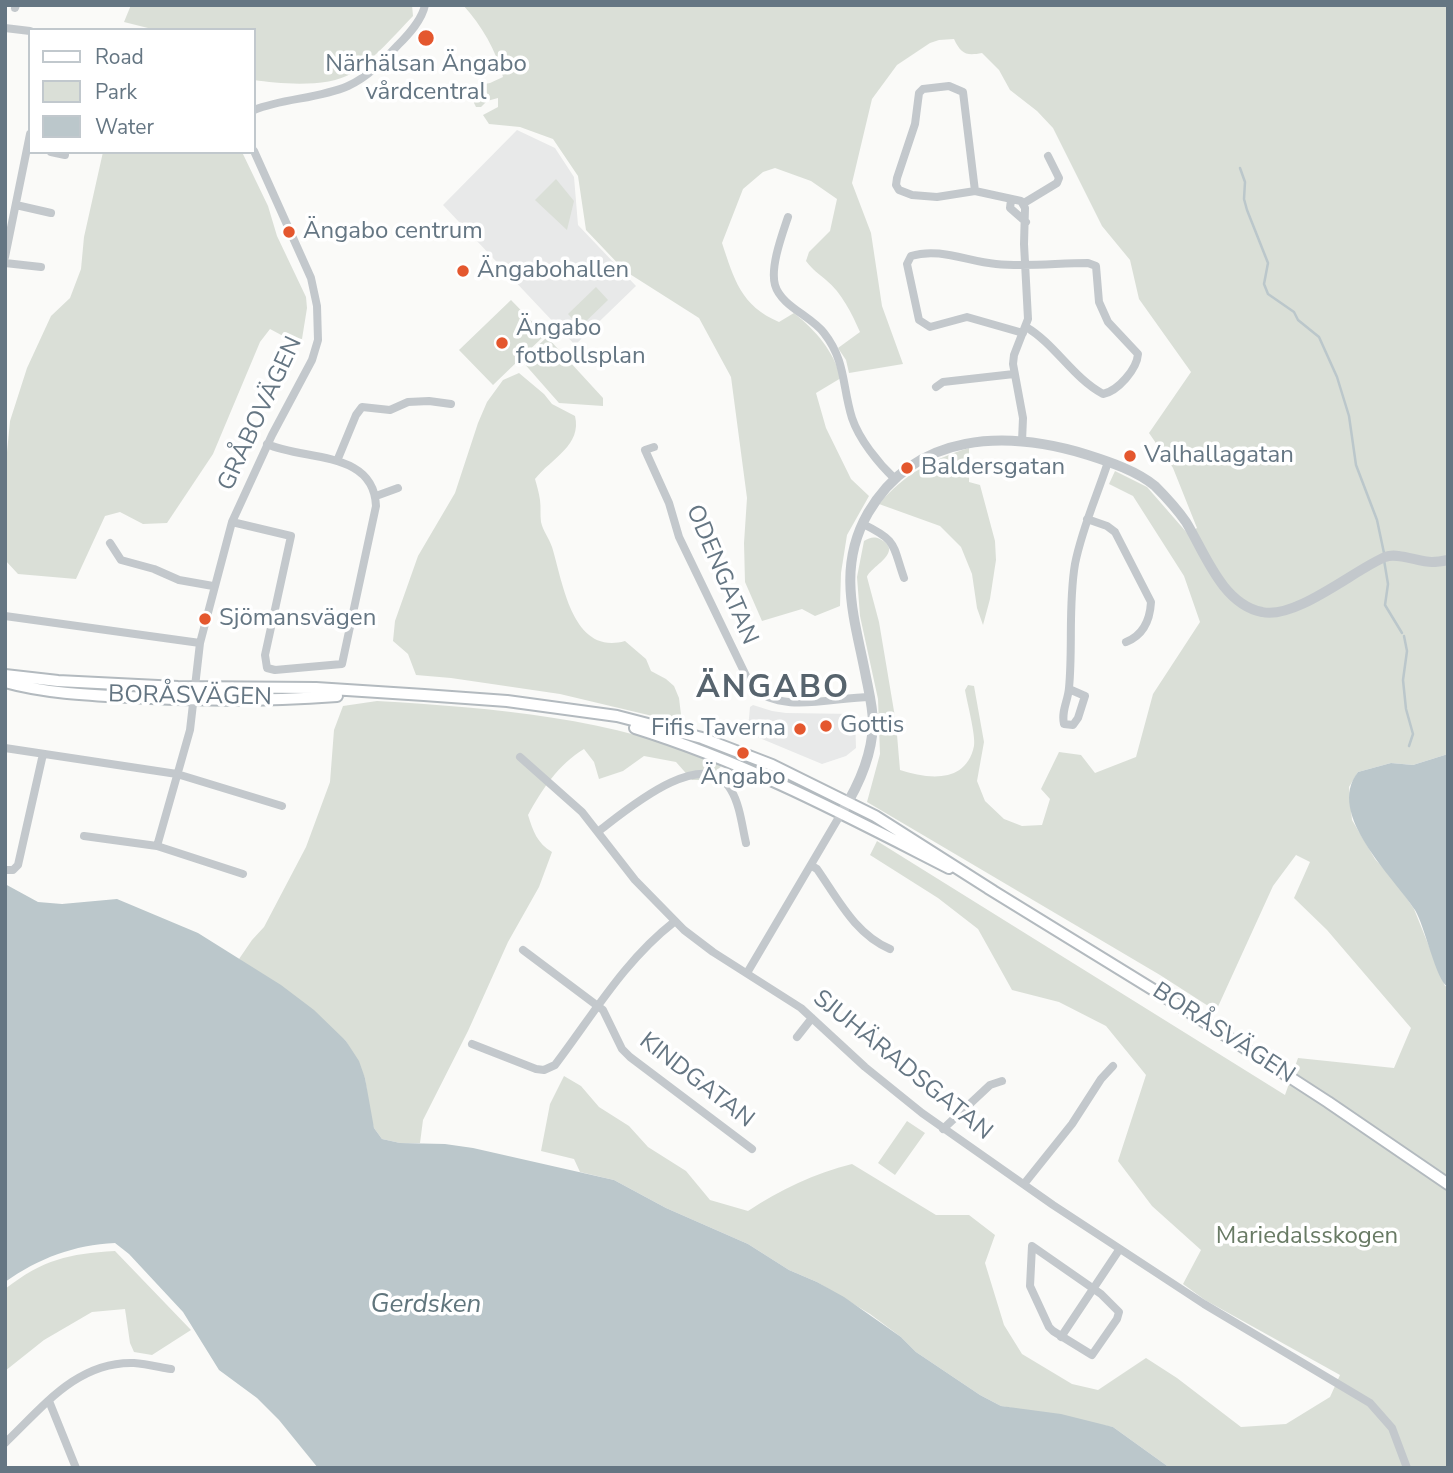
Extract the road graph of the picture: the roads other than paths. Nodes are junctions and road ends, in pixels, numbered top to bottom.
1 (425, 5) edge
2 (5, 28) edge
3 (28, 31) edge
4 (256, 109) edge
5 (28, 148) edge
6 (60, 154) edge
7 (255, 154) edge
8 (65, 155) dead end
9 (1048, 156) dead end
10 (975, 191) junction
11 (1011, 200) junction
12 (1024, 203) junction
13 (16, 205) junction
14 (51, 213) dead end
15 (788, 217) dead end
16 (1026, 222) junction
17 (5, 260) edge
18 (1025, 265) junction
19 (41, 267) dead end
20 (1024, 330) junction
21 (1014, 374) junction
22 (936, 387) dead end
23 (451, 404) dead end
24 (1022, 441) junction
25 (267, 444) junction
26 (654, 447) dead end
27 (337, 461) junction
28 (1108, 462) junction
29 (895, 479) junction
30 (398, 488) dead end
31 (376, 496) junction
32 (1087, 519) junction
33 (232, 522) junction
34 (863, 524) junction
35 (110, 543) dead end
36 (1448, 560) edge
37 (904, 578) dead end
38 (213, 586) junction
39 (5, 616) edge
40 (1126, 642) dead end
41 (200, 643) junction
42 (5, 675) edge
43 (5, 682) edge
44 (195, 687) junction
45 (1069, 689) dead end
46 (375, 693) junction
47 (870, 696) junction
48 (193, 700) junction
49 (5, 748) edge
50 (44, 754) junction
51 (520, 757) dead end
52 (177, 774) junction
53 (282, 806) dead end
54 (845, 807) junction
55 (599, 831) junction
56 (85, 836) dead end
57 (746, 842) dead end
58 (157, 846) junction
59 (812, 866) junction
60 (5, 870) edge
61 (243, 874) dead end
62 (674, 922) junction
63 (891, 948) dead end
64 (523, 950) dead end
65 (747, 973) junction
66 (598, 1006) junction
67 (811, 1018) junction
68 (797, 1037) dead end
69 (472, 1044) dead end
70 (1113, 1066) dead end
71 (1002, 1081) dead end
72 (943, 1129) junction
73 (752, 1149) dead end
74 (1024, 1184) junction
75 (1448, 1184) edge
76 (1119, 1250) junction
77 (1094, 1289) junction
78 (1061, 1336) junction
79 (171, 1369) dead end
80 (49, 1401) junction
81 (5, 1443) edge
82 (76, 1468) edge
83 (1407, 1468) edge

1 - 4 street
2 - 3 street
5 - 13 street
6 - 8 street
7 - 25 street, GRÅBOVÄGEN
9 - 12 street
10 - 10 street
10 - 11 street
11 - 12 street
11 - 16 street
12 - 16 street
13 - 14 street
13 - 17 street
15 - 29 street
16 - 18 street
17 - 19 street
18 - 20 street
18 - 20 street
18 - 20 street
20 - 21 street
21 - 22 street
21 - 24 street
23 - 27 street
24 - 28 street
24 - 29 street
25 - 27 street
25 - 33 street, GRÅBOVÄGEN
26 - 47 street, ODENGATAN
27 - 31 street
28 - 32 street
28 - 36 street
29 - 34 street
30 - 31 street
31 - 33 street
32 - 40 street
32 - 45 street
33 - 38 street, GRÅBOVÄGEN
34 - 37 street
34 - 47 street
35 - 38 street
38 - 41 street, GRÅBOVÄGEN
39 - 41 street
41 - 44 street, GRÅBOVÄGEN
42 - 44 main road, BORÅSVÄGEN
43 - 48 main road, BORÅSVÄGEN
44 - 46 main road, BORÅSVÄGEN
44 - 48 street, GRÅBOVÄGEN
46 - 48 main road, BORÅSVÄGEN
46 - 54 main road, BORÅSVÄGEN
47 - 54 street
48 - 52 street, GRÅBOVÄGEN
49 - 50 street
50 - 52 street
50 - 60 street
51 - 55 street, SJUHÄRADSGATAN
52 - 53 street
52 - 58 street, GRÅBOVÄGEN
54 - 59 street
54 - 75 main road, BORÅSVÄGEN
55 - 57 street
55 - 62 street, SJUHÄRADSGATAN
56 - 58 street
58 - 61 street
59 - 63 street
59 - 65 street
62 - 65 street, SJUHÄRADSGATAN
62 - 66 street
64 - 66 street
65 - 67 street, SJUHÄRADSGATAN
66 - 69 street
66 - 73 street, KINDGATAN
67 - 68 street
67 - 72 street, SJUHÄRADSGATAN
70 - 74 street
71 - 72 street
72 - 74 street, SJUHÄRADSGATAN
74 - 76 street, SJUHÄRADSGATAN
76 - 77 street
76 - 83 street, SJUHÄRADSGATAN
77 - 78 street
77 - 78 street
77 - 78 street
79 - 80 street
80 - 81 street
80 - 82 street

